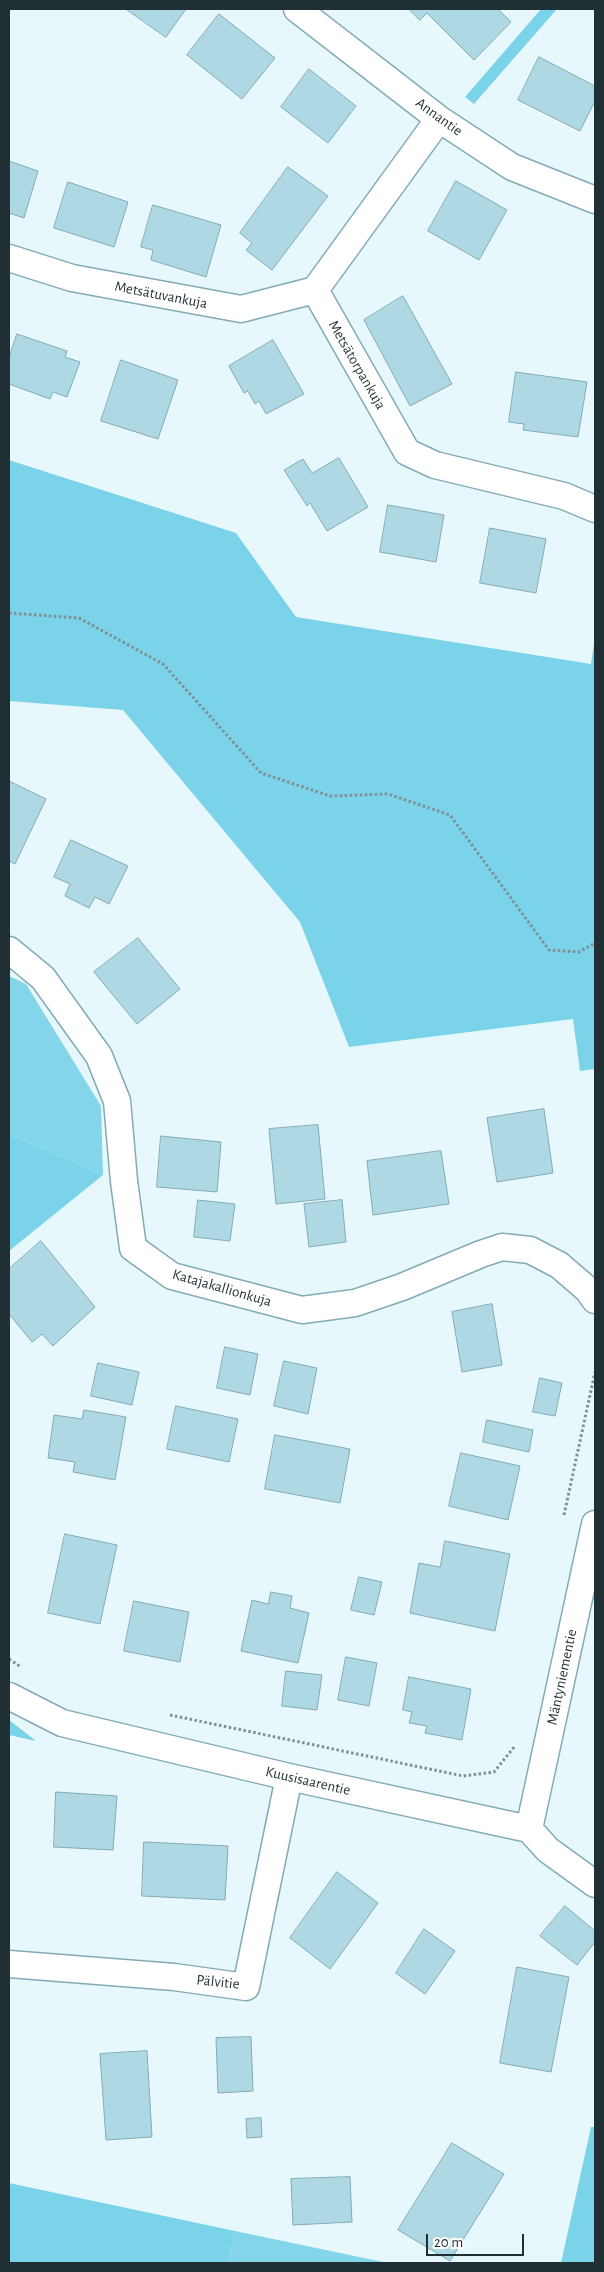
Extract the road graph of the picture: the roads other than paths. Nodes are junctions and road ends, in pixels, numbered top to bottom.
1 (297, 9) edge
2 (439, 119) junction
3 (595, 200) edge
4 (9, 258) edge
5 (315, 290) junction
6 (595, 509) edge
7 (9, 950) edge
8 (595, 1300) edge
9 (595, 1524) edge
10 (9, 1696) edge
11 (289, 1777) junction
12 (529, 1829) junction
13 (595, 1884) edge
14 (9, 1964) edge

1 - 2 street, Annantie
2 - 3 street, Annantie
2 - 5 street
4 - 5 street, Metsätuvankuja
5 - 6 street, Metsätorpankuja
7 - 8 street, Katajakallionkuja
9 - 12 street, Mäntyniementie
10 - 11 street, Kuusisaarentie
11 - 12 street, Kuusisaarentie
11 - 14 street, Pälvitie
12 - 13 street

